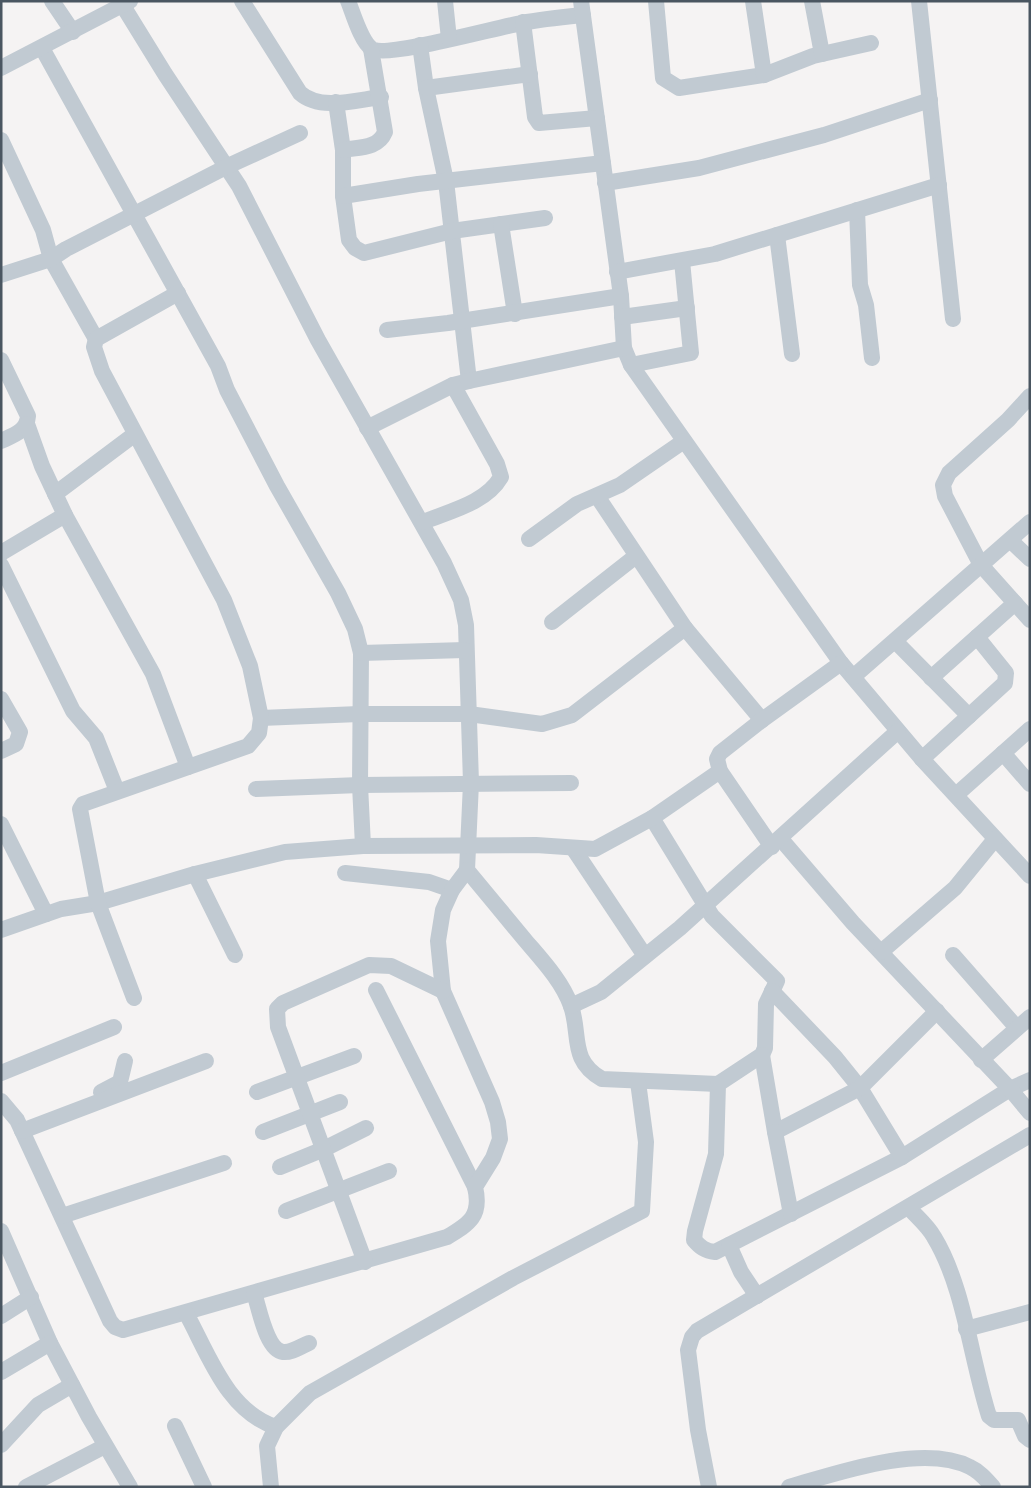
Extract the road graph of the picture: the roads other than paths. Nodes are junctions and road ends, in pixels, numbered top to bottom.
1 (52, 1) edge
2 (242, 1) edge
3 (348, 1) edge
4 (445, 1) edge
5 (656, 1) edge
6 (754, 1) edge
7 (812, 1) edge
8 (919, 1) edge
9 (124, 3) edge
10 (582, 8) edge
11 (523, 22) junction
12 (73, 32) junction
13 (449, 39) junction
14 (871, 43) dead end
15 (420, 45) junction
16 (42, 48) junction
17 (371, 48) junction
18 (822, 54) junction
19 (1, 68) edge
20 (530, 74) junction
21 (764, 75) junction
22 (426, 88) junction
23 (381, 97) junction
24 (930, 100) junction
25 (336, 102) junction
26 (597, 118) junction
27 (300, 133) dead end
28 (1, 140) edge
29 (343, 150) junction
30 (603, 163) junction
31 (228, 166) junction
32 (446, 181) junction
33 (605, 183) junction
34 (939, 185) junction
35 (343, 196) junction
36 (856, 210) junction
37 (134, 214) junction
38 (545, 218) dead end
39 (501, 224) junction
40 (452, 231) junction
41 (777, 235) junction
42 (51, 259) junction
43 (682, 260) junction
44 (617, 272) junction
45 (1, 275) edge
46 (178, 293) junction
47 (621, 296) junction
48 (687, 308) junction
49 (515, 314) junction
50 (622, 317) junction
51 (953, 319) dead end
52 (463, 321) junction
53 (387, 330) dead end
54 (96, 339) junction
55 (624, 348) junction
56 (792, 354) dead end
57 (872, 358) dead end
58 (1, 360) edge
59 (631, 365) junction
60 (461, 383) junction
61 (1030, 396) edge
62 (28, 424) junction
63 (367, 428) junction
64 (135, 434) junction
65 (1, 441) edge
66 (684, 441) junction
67 (55, 494) junction
68 (597, 496) junction
69 (64, 515) junction
70 (423, 522) junction
71 (1030, 522) edge
72 (530, 539) dead end
73 (1010, 540) junction
74 (1, 553) edge
75 (636, 556) junction
76 (1030, 559) edge
77 (1, 564) edge
78 (981, 565) junction
79 (1015, 603) junction
80 (1030, 620) edge
81 (552, 622) dead end
82 (685, 628) junction
83 (977, 637) junction
84 (895, 641) junction
85 (465, 650) junction
86 (361, 654) junction
87 (841, 663) junction
88 (853, 676) junction
89 (931, 678) junction
90 (1, 699) edge
91 (359, 714) junction
92 (469, 714) junction
93 (969, 716) junction
94 (261, 718) junction
95 (762, 720) junction
96 (1030, 729) edge
97 (898, 731) junction
98 (1, 751) edge
99 (1003, 753) junction
100 (922, 760) junction
101 (188, 767) junction
102 (720, 771) junction
103 (471, 783) junction
104 (571, 783) dead end
105 (1030, 784) edge
106 (360, 785) junction
107 (256, 789) dead end
108 (117, 791) junction
109 (956, 795) junction
110 (652, 818) junction
111 (1, 824) edge
112 (995, 839) junction
113 (776, 842) junction
114 (363, 846) junction
115 (469, 846) junction
116 (573, 848) junction
117 (1028, 869) edge
118 (467, 870) junction
119 (345, 873) dead end
120 (194, 874) junction
121 (452, 890) junction
122 (98, 903) junction
123 (706, 905) junction
124 (46, 914) junction
125 (1, 930) edge
126 (881, 952) junction
127 (235, 955) dead end
128 (952, 955) dead end
129 (645, 956) junction
130 (376, 990) dead end
131 (443, 991) junction
132 (772, 991) junction
133 (134, 998) dead end
134 (571, 1006) junction
135 (937, 1011) junction
136 (1024, 1023) edge
137 (114, 1027) dead end
138 (762, 1055) junction
139 (354, 1056) dead end
140 (125, 1060) dead end
141 (981, 1060) junction
142 (206, 1061) dead end
143 (1, 1073) edge
144 (297, 1076) junction
145 (1030, 1080) edge
146 (638, 1082) junction
147 (718, 1084) junction
148 (860, 1088) junction
149 (1010, 1089) junction
150 (257, 1092) dead end
151 (1, 1101) edge
152 (340, 1102) dead end
153 (311, 1113) junction
154 (1030, 1113) edge
155 (13, 1124) edge
156 (366, 1128) dead end
157 (263, 1132) dead end
158 (775, 1132) junction
159 (1030, 1135) edge
160 (324, 1149) junction
161 (902, 1157) junction
162 (224, 1163) dead end
163 (280, 1167) dead end
164 (389, 1171) dead end
165 (475, 1187) junction
166 (339, 1191) junction
167 (909, 1208) junction
168 (286, 1210) dead end
169 (791, 1214) junction
170 (62, 1216) junction
171 (1, 1232) edge
172 (729, 1245) junction
173 (7, 1260) edge
174 (365, 1262) junction
175 (254, 1293) junction
176 (757, 1296) junction
177 (31, 1297) junction
178 (1030, 1312) edge
179 (186, 1313) junction
180 (1, 1316) edge
181 (966, 1329) junction
182 (50, 1343) junction
183 (309, 1343) dead end
184 (1, 1372) edge
185 (72, 1385) junction
186 (174, 1426) dead end
187 (276, 1427) junction
188 (1030, 1440) edge
189 (1, 1446) edge
190 (105, 1446) junction
191 (26, 1487) edge
192 (130, 1487) edge
193 (204, 1487) edge
194 (271, 1487) edge
195 (709, 1487) edge
196 (789, 1487) edge
197 (993, 1487) edge

1 - 12 street
2 - 25 street
3 - 17 street
4 - 13 street
5 - 21 street
6 - 21 street
7 - 18 street
8 - 24 street
9 - 12 street
9 - 31 street
10 - 11 street
10 - 26 street
11 - 13 street
11 - 20 street
12 - 16 street
13 - 15 street
14 - 18 street
15 - 17 street
15 - 22 street
16 - 19 street
16 - 37 street
17 - 23 street
18 - 21 street
20 - 22 street
20 - 26 street
22 - 32 street
23 - 25 street
23 - 29 street
24 - 33 street
24 - 34 street
25 - 29 street
26 - 30 street
27 - 31 street
28 - 42 street
29 - 35 street
30 - 32 street
30 - 33 street
31 - 37 street
31 - 63 street
32 - 35 street
32 - 40 street
33 - 44 street
34 - 36 street
34 - 51 street
35 - 40 street
36 - 41 street
36 - 57 street
37 - 42 street
37 - 46 street
38 - 39 street
39 - 40 street
39 - 49 street
40 - 52 street
41 - 43 street
41 - 56 street
42 - 45 street
42 - 54 street
43 - 44 street
43 - 48 street
44 - 47 street
46 - 54 street
46 - 86 street
47 - 49 street
47 - 50 street
48 - 50 street
48 - 59 street
49 - 52 street
50 - 55 street
52 - 53 street
52 - 60 street
54 - 64 street
55 - 59 street
55 - 60 street
58 - 62 street
59 - 66 street
60 - 63 street
60 - 70 street
61 - 78 street
62 - 65 street
62 - 67 street
63 - 70 street
64 - 67 street
64 - 94 street
66 - 68 street
66 - 87 street
67 - 69 street
68 - 72 street
68 - 75 street
69 - 74 street
69 - 101 street
70 - 85 street
71 - 73 street
73 - 76 street
73 - 78 street
75 - 81 street
75 - 82 street
77 - 108 street
78 - 79 street
78 - 84 street
79 - 80 street
79 - 83 street
82 - 92 street
82 - 95 street
83 - 89 street
83 - 93 street
84 - 88 street
84 - 89 street
85 - 86 street
85 - 92 street
86 - 91 street
87 - 88 street
87 - 95 street
88 - 97 street
89 - 93 street
90 - 98 street
91 - 92 street
91 - 94 street
91 - 106 street
92 - 103 street
93 - 100 street
94 - 101 street
95 - 102 street
96 - 99 street
97 - 100 street
97 - 113 street
99 - 105 street
99 - 109 street
100 - 109 street
101 - 108 street
102 - 110 street
102 - 113 street
103 - 104 street
103 - 106 street
103 - 115 street
106 - 107 street
106 - 114 street
108 - 122 street
109 - 112 street
110 - 116 street
110 - 123 street
111 - 124 street
112 - 117 street
112 - 126 street
113 - 123 street
113 - 126 street
114 - 115 street
114 - 120 street
115 - 116 street
115 - 118 street
116 - 129 street
118 - 121 street
118 - 134 street
119 - 121 street
120 - 122 street
120 - 127 street
121 - 131 street
122 - 124 street
122 - 133 street
123 - 129 street
123 - 132 street
124 - 125 street
126 - 135 street
128 - 136 street
129 - 134 street
130 - 165 street
131 - 144 street
131 - 165 street
132 - 138 street
132 - 148 street
134 - 146 street
135 - 141 street
135 - 148 street
136 - 141 street
137 - 143 street
138 - 147 street
138 - 158 street
139 - 144 street
140 - 155 street
141 - 149 street
142 - 155 street
144 - 150 street
144 - 153 street
145 - 149 street
146 - 147 street
146 - 187 street
147 - 172 street
148 - 158 street
148 - 161 street
149 - 154 street
149 - 161 street
151 - 155 street
152 - 153 street
153 - 157 street
153 - 160 street
155 - 170 street
156 - 160 street
158 - 169 street
159 - 167 street
160 - 163 street
160 - 166 street
161 - 169 street
162 - 170 street
164 - 166 street
165 - 174 street
166 - 168 street
166 - 174 street
167 - 176 street
167 - 181 street
169 - 172 street
170 - 179 street
171 - 173 street
172 - 176 street
173 - 177 street
174 - 175 street
175 - 179 street
175 - 183 street
176 - 195 street
177 - 180 street
177 - 182 street
178 - 181 street
179 - 187 street
181 - 188 street
182 - 184 street
182 - 185 street
185 - 189 street
185 - 190 street
186 - 193 street
187 - 194 street
190 - 191 street
190 - 192 street
196 - 197 street

